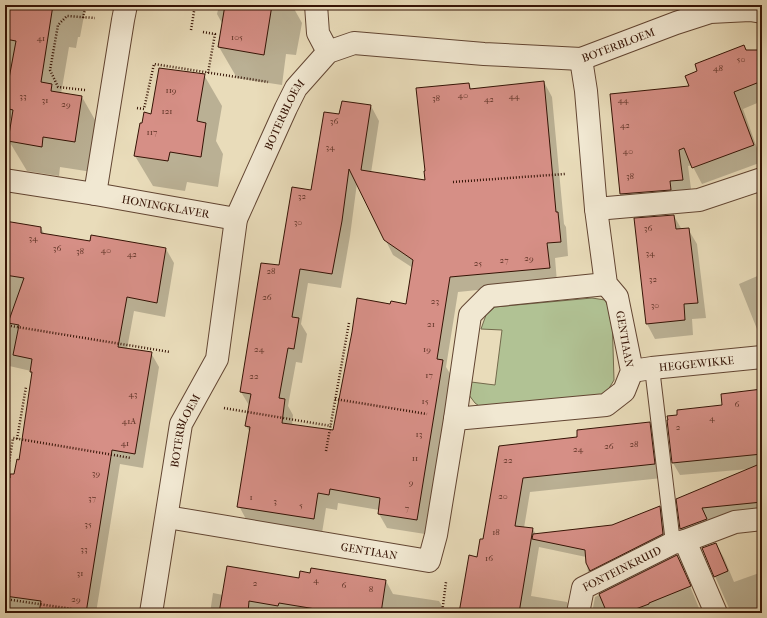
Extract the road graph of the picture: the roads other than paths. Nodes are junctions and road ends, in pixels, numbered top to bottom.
1 (316, 5) edge
2 (124, 12) edge
3 (762, 12) edge
4 (328, 52) junction
5 (581, 59) junction
6 (762, 179) edge
7 (5, 180) edge
8 (95, 194) junction
9 (596, 209) junction
10 (236, 219) junction
11 (606, 284) junction
12 (762, 357) edge
13 (642, 369) junction
14 (455, 419) junction
15 (167, 517) junction
16 (762, 519) edge
17 (679, 542) junction
18 (151, 613) edge
19 (578, 613) edge
20 (716, 613) edge

1 - 4 street
2 - 8 street
3 - 5 street, BOTERBLOEM
4 - 5 street, BOTERBLOEM
4 - 10 street, BOTERBLOEM
5 - 9 street, GENTIAAN
6 - 9 street
7 - 8 street, HONINGKLAVER
8 - 10 street, HONINGKLAVER
9 - 11 street, GENTIAAN
10 - 15 street, BOTERBLOEM
11 - 13 street, GENTIAAN
11 - 14 street, GENTIAAN
12 - 13 street, HEGGEWIKKE
13 - 14 street, GENTIAAN
13 - 17 lane
14 - 15 street, GENTIAAN
15 - 18 street, BOTERBLOEM
16 - 17 street
17 - 19 street, FONTEINKRUID
17 - 20 street

